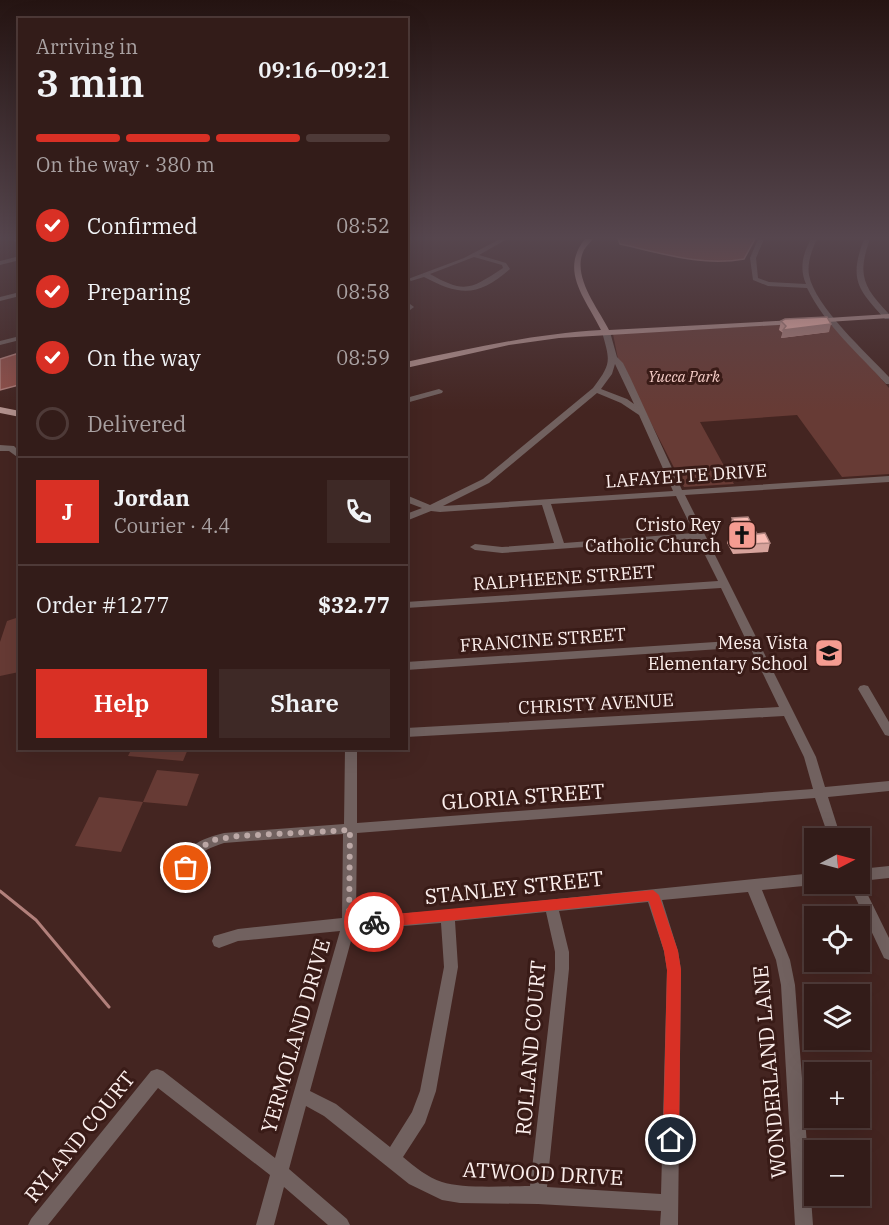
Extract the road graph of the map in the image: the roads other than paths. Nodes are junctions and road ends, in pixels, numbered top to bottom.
1 (589, 296) edge
2 (816, 296) edge
3 (869, 296) edge
4 (887, 314) edge
5 (831, 317) junction
6 (605, 329) junction
7 (525, 337) junction
8 (18, 338) edge
9 (0, 343) edge
10 (408, 358) edge
11 (613, 358) junction
12 (408, 365) edge
13 (889, 382) edge
14 (596, 390) junction
15 (439, 391) dead end
16 (408, 399) edge
17 (0, 402) edge
18 (18, 405) edge
19 (0, 410) edge
20 (642, 413) junction
21 (18, 414) edge
22 (15, 446) edge
23 (0, 448) edge
24 (889, 480) edge
25 (468, 491) junction
26 (679, 493) junction
27 (408, 499) edge
28 (546, 502) junction
29 (486, 506) junction
30 (430, 508) junction
31 (408, 517) edge
32 (699, 536) junction
33 (560, 546) junction
34 (475, 547) dead end
35 (724, 584) junction
36 (408, 605) edge
37 (753, 643) junction
38 (408, 666) edge
39 (864, 689) dead end
40 (787, 711) junction
41 (889, 732) edge
42 (408, 734) edge
43 (351, 750) edge
44 (889, 786) edge
45 (820, 793) junction
46 (832, 828) edge
47 (350, 830) junction
48 (889, 872) edge
49 (870, 874) edge
50 (185, 879) dead end
51 (804, 880) edge
52 (753, 885) junction
53 (861, 894) edge
54 (653, 895) junction
55 (551, 905) junction
56 (448, 916) junction
57 (349, 924) junction
58 (219, 941) dead end
59 (889, 953) edge
60 (302, 1095) junction
61 (392, 1159) junction
62 (280, 1172) junction
63 (538, 1195) junction
64 (668, 1203) junction
65 (37, 1225) edge
66 (265, 1225) edge
67 (341, 1225) edge
68 (669, 1225) edge
69 (804, 1225) edge

1 - 6 main road
2 - 5 street
3 - 4 street
4 - 5 main road
5 - 6 main road
5 - 13 street
6 - 7 main road
6 - 11 street
7 - 10 main road
7 - 12 main road
8 - 9 street
11 - 14 street
11 - 20 street
14 - 20 street
14 - 25 street
15 - 16 street
17 - 18 main road
19 - 21 main road
20 - 26 street
22 - 23 street
24 - 26 street, LAFAYETTE DRIVE
25 - 29 street
25 - 30 street
26 - 28 street, LAFAYETTE DRIVE
26 - 32 street
27 - 30 street, LAFAYETTE DRIVE
28 - 29 street, LAFAYETTE DRIVE
28 - 33 street
29 - 30 street, LAFAYETTE DRIVE
30 - 31 street
32 - 33 street
32 - 35 street
33 - 34 street
35 - 36 street, RALPHEENE STREET
35 - 37 street
37 - 38 street, FRANCINE STREET
37 - 40 street
39 - 41 street
40 - 42 street, CHRISTY AVENUE
40 - 45 street
43 - 47 street, YERMOLAND DRIVE
44 - 45 street, GLORIA STREET
45 - 46 street
45 - 47 street, GLORIA STREET
47 - 50 street, GLORIA STREET
47 - 57 street, YERMOLAND DRIVE
48 - 49 street
51 - 52 street, STANLEY STREET
52 - 54 street, STANLEY STREET
52 - 69 street, WONDERLAND LANE
53 - 59 street
54 - 55 street, STANLEY STREET
54 - 64 street
55 - 56 street, STANLEY STREET
55 - 63 street, ROLLAND COURT
56 - 57 street, STANLEY STREET
56 - 61 street
57 - 58 street, STANLEY STREET
57 - 60 street, YERMOLAND DRIVE
60 - 61 street, ATWOOD DRIVE
60 - 62 street, YERMOLAND DRIVE
61 - 63 street, ATWOOD DRIVE
62 - 65 street, RYLAND COURT
62 - 66 street, YERMOLAND DRIVE
62 - 67 street
63 - 64 street, ATWOOD DRIVE
64 - 68 street

